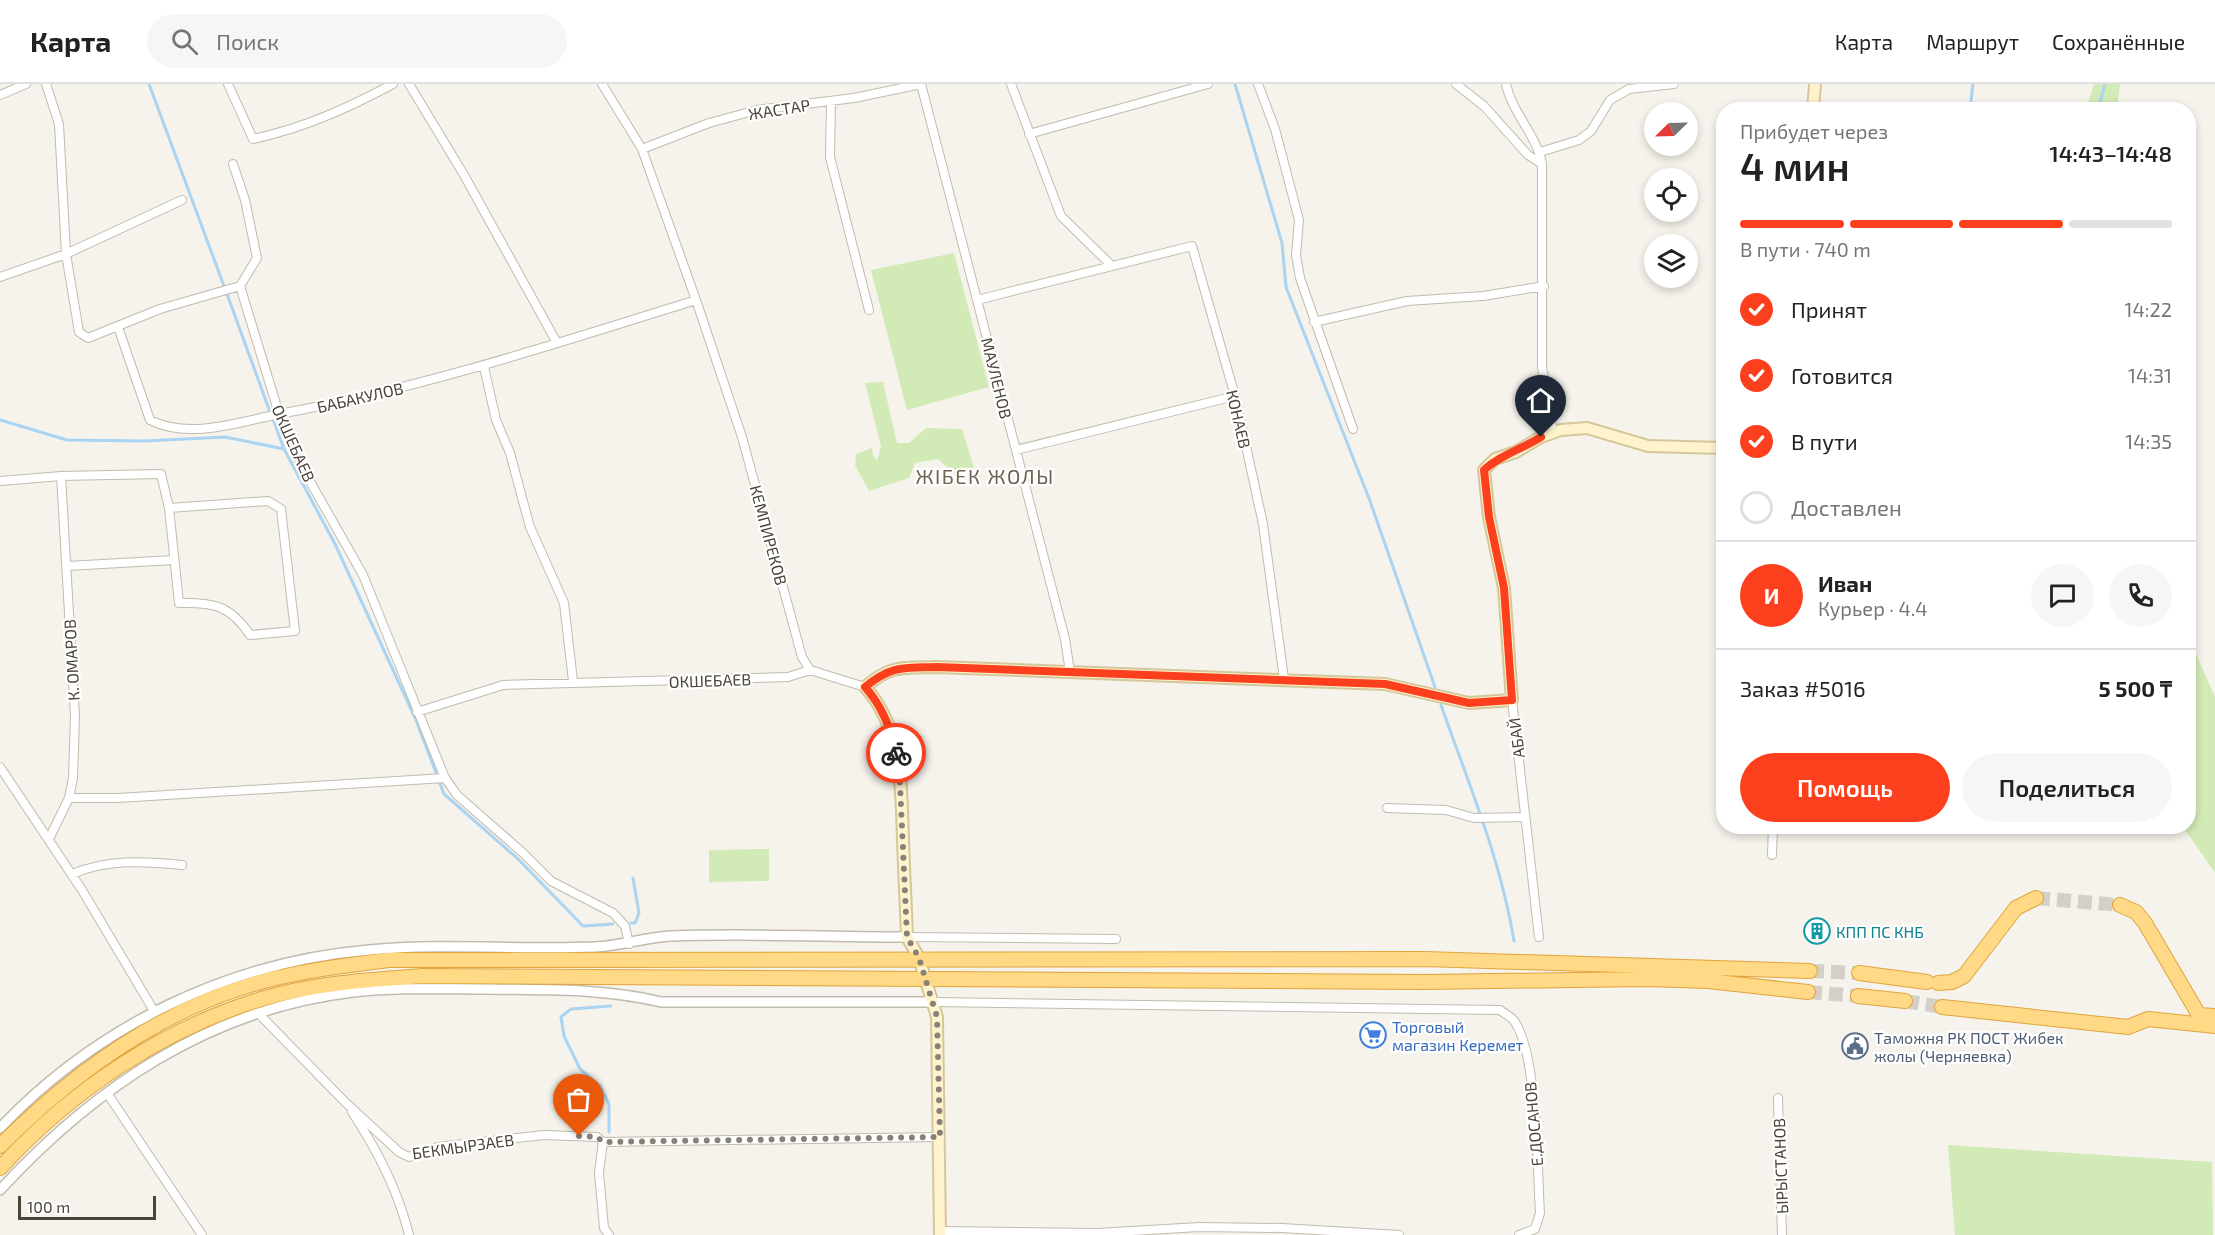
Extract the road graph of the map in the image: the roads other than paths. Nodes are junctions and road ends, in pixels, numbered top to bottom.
1 (26, 84) edge
2 (46, 84) edge
3 (228, 84) edge
4 (393, 84) edge
5 (409, 84) edge
6 (602, 84) edge
7 (921, 84) edge
8 (1011, 84) edge
9 (1208, 84) edge
10 (1258, 84) edge
11 (1456, 84) edge
12 (1506, 84) edge
13 (1674, 84) edge
14 (1815, 84) edge
15 (0, 95) edge
16 (831, 101) junction
17 (1814, 102) edge
18 (1029, 134) junction
19 (642, 149) junction
20 (1540, 152) junction
21 (233, 164) dead end
22 (1542, 164) junction
23 (182, 200) dead end
24 (66, 254) junction
25 (1111, 265) junction
26 (0, 277) edge
27 (240, 286) junction
28 (1544, 286) junction
29 (696, 300) junction
30 (978, 300) junction
31 (868, 310) dead end
32 (1314, 322) junction
33 (118, 327) junction
34 (557, 344) junction
35 (484, 367) junction
36 (1235, 396) junction
37 (279, 414) junction
38 (1353, 429) dead end
39 (1553, 433) junction
40 (1716, 448) edge
41 (1016, 450) junction
42 (62, 476) junction
43 (0, 481) edge
44 (169, 508) junction
45 (174, 560) junction
46 (67, 566) junction
47 (810, 670) junction
48 (1070, 672) junction
49 (1284, 679) junction
50 (573, 681) junction
51 (865, 687) junction
52 (1512, 700) junction
53 (417, 712) junction
54 (0, 767) edge
55 (445, 778) junction
56 (69, 798) junction
57 (1387, 808) dead end
58 (1526, 817) junction
59 (1773, 834) edge
60 (49, 839) junction
61 (1772, 855) dead end
62 (182, 865) dead end
63 (72, 874) junction
64 (2036, 898) tunnel mouth
65 (2120, 905) tunnel mouth
66 (907, 937) junction
67 (1539, 937) dead end
68 (1116, 939) dead end
69 (629, 944) junction
70 (919, 958) junction
71 (1425, 959) junction
72 (1584, 965) junction
73 (1810, 971) tunnel mouth
74 (1859, 973) tunnel mouth
75 (927, 980) junction
76 (1585, 980) junction
77 (1424, 982) junction
78 (1808, 992) tunnel mouth
79 (1858, 996) tunnel mouth
80 (1905, 1001) tunnel mouth
81 (934, 1002) junction
82 (1942, 1007) tunnel mouth
83 (154, 1011) junction
84 (258, 1013) junction
85 (2215, 1016) edge
86 (2215, 1026) edge
87 (106, 1093) junction
88 (1778, 1098) dead end
89 (345, 1102) junction
90 (0, 1128) edge
91 (940, 1137) junction
92 (603, 1142) junction
93 (0, 1146) edge
94 (0, 1168) edge
95 (0, 1190) edge
96 (940, 1233) edge
97 (202, 1235) edge
98 (409, 1235) edge
99 (609, 1235) edge
100 (1399, 1235) edge
101 (1520, 1235) edge
102 (1782, 1235) edge

1 - 15 street
2 - 24 street
3 - 4 street
5 - 34 street
6 - 19 street, КЕМПИРЕКОВ
7 - 16 street, ЖАСТАР
7 - 30 street, МАУЛЕНОВ
8 - 18 street
9 - 18 street
10 - 32 street
11 - 22 street
12 - 20 street
13 - 20 street
14 - 17 main road
16 - 19 street, ЖАСТАР
16 - 31 street
18 - 25 street
19 - 29 street, КЕМПИРЕКОВ
20 - 22 street
21 - 27 street
22 - 28 street
23 - 24 street
24 - 26 street
24 - 33 street
25 - 30 street, КОНАЕВ
25 - 36 street, КОНАЕВ
27 - 33 street
27 - 37 street, ОКШЕБАЕВ
28 - 32 street
28 - 39 street
29 - 34 street, БАБАКУЛОВ
29 - 47 street, КЕМПИРЕКОВ
30 - 41 street, МАУЛЕНОВ
32 - 38 street
33 - 37 street, БАБАКУЛОВ
34 - 35 street, БАБАКУЛОВ
35 - 37 street, БАБАКУЛОВ
35 - 50 street
36 - 41 street
36 - 49 street, КОНАЕВ
37 - 53 street, ОКШЕБАЕВ
39 - 40 main road, АБАЙ
39 - 52 main road, АБАЙ
41 - 48 street, МАУЛЕНОВ
42 - 43 street
42 - 44 street
42 - 46 street, К. ОМАРОВ
44 - 45 street
44 - 45 street
45 - 46 street
46 - 56 street, К. ОМАРОВ
47 - 50 street, ОКШЕБАЕВ
47 - 51 street
48 - 49 main road
48 - 51 main road
49 - 52 main road
50 - 53 street, ОКШЕБАЕВ
51 - 66 main road
52 - 58 street, АБАЙ
53 - 55 street, ОКШЕБАЕВ
54 - 60 street
55 - 56 street
55 - 69 street, ОКШЕБАЕВ
56 - 60 street, К. ОМАРОВ
57 - 58 street
58 - 67 street, АБАЙ
59 - 61 street
60 - 63 street
62 - 63 street
63 - 83 street
64 - 74 highway
65 - 85 highway
66 - 68 street
66 - 69 street
66 - 70 main road
69 - 83 street
70 - 71 highway
70 - 75 main road
70 - 93 highway
71 - 72 highway
71 - 77 highway
72 - 73 highway
72 - 76 highway
75 - 77 highway
75 - 81 main road
75 - 94 highway
76 - 77 highway
76 - 78 highway
79 - 80 highway
81 - 84 street
81 - 91 main road
81 - 101 street, Е.ДОСАНОВ
82 - 86 highway
83 - 90 street
84 - 87 street
84 - 89 street, БЕКМЫРЗАЕВ
87 - 95 street
87 - 97 street
88 - 102 street, ЫРЫСТАНОВ
89 - 92 street, БЕКМЫРЗАЕВ
89 - 98 street
91 - 92 street, БЕКМЫРЗАЕВ
91 - 96 main road
92 - 99 street
96 - 100 street

